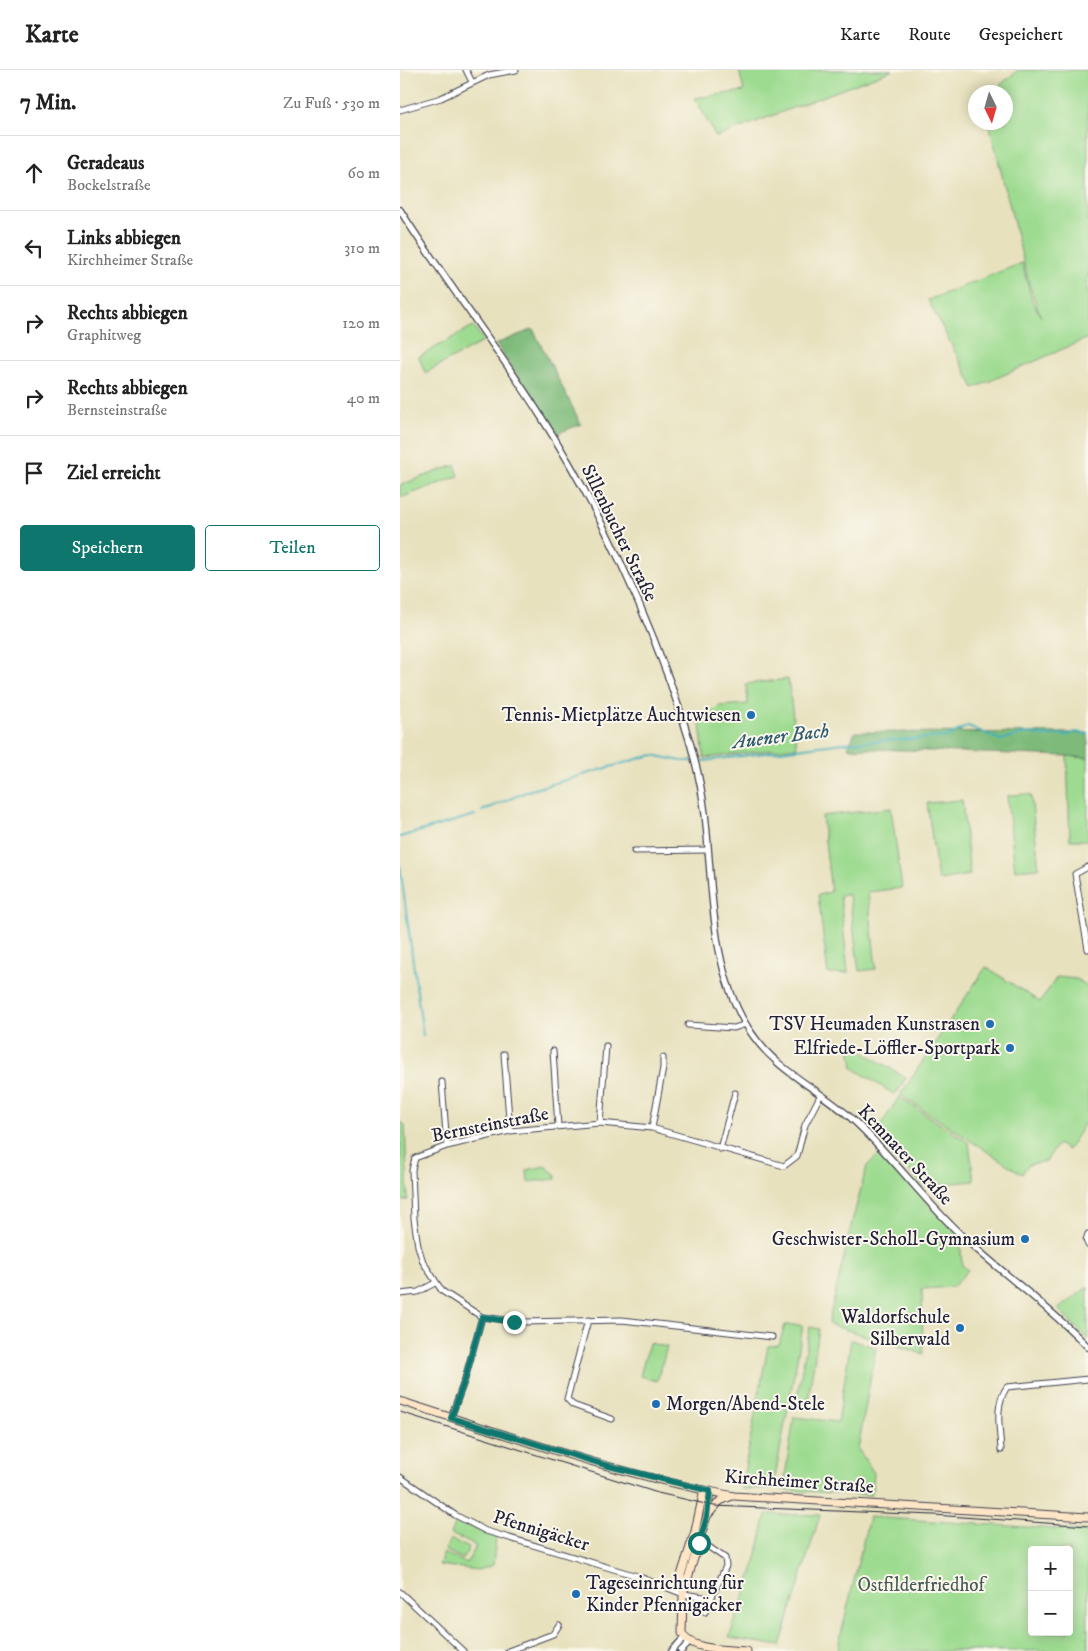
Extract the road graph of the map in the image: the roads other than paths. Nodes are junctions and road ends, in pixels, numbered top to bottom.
1 (466, 70) edge
2 (516, 70) edge
3 (472, 82) junction
4 (400, 110) edge
5 (400, 210) edge
6 (708, 850) junction
7 (634, 851) dead end
8 (1088, 867) edge
9 (715, 909) joint
10 (1088, 948) edge
11 (746, 1024) junction
12 (688, 1026) dead end
13 (606, 1046) dead end
14 (553, 1050) dead end
15 (504, 1054) dead end
16 (663, 1058) dead end
17 (442, 1082) dead end
18 (735, 1093) dead end
19 (820, 1096) junction
20 (600, 1123) junction
21 (558, 1126) junction
22 (652, 1128) junction
23 (510, 1131) junction
24 (448, 1146) junction
25 (720, 1149) junction
26 (1088, 1234) edge
27 (1088, 1245) edge
28 (435, 1283) junction
29 (400, 1294) edge
30 (482, 1317) junction
31 (588, 1320) junction
32 (772, 1337) dead end
33 (1088, 1347) edge
34 (1088, 1379) edge
35 (400, 1401) edge
36 (451, 1418) junction
37 (612, 1419) dead end
38 (1001, 1450) dead end
39 (400, 1478) edge
40 (707, 1491) junction
41 (734, 1496) junction
42 (707, 1516) junction
43 (1088, 1517) edge
44 (699, 1543) junction
45 (691, 1545) junction
46 (400, 1592) edge
47 (683, 1594) junction
48 (711, 1598) junction
49 (705, 1612) dead end
50 (560, 1625) dead end
51 (686, 1640) junction
52 (463, 1651) edge
53 (508, 1651) edge
54 (672, 1651) edge
55 (681, 1651) edge
56 (747, 1651) edge

1 - 3 street
2 - 3 street
3 - 4 street
5 - 6 street, Sillenbucher Straße
6 - 7 street
6 - 9 street, Sillenbucher Straße
8 - 10 street
9 - 11 street, Kemnater Straße
11 - 12 street
11 - 19 street, Kemnater Straße
13 - 20 street
14 - 21 street
15 - 23 street
16 - 22 street
17 - 24 street
18 - 25 street
19 - 25 street, Bernsteinstraße
19 - 33 street, Kemnater Straße
20 - 21 street, Bernsteinstraße
20 - 22 street, Bernsteinstraße
21 - 23 street, Bernsteinstraße
22 - 25 street, Bernsteinstraße
23 - 24 street, Bernsteinstraße
24 - 28 street, Bernsteinstraße
26 - 27 street
28 - 29 street
28 - 30 street, Bernsteinstraße
30 - 31 street, Bernsteinstraße
30 - 36 street
31 - 32 street, Bernsteinstraße
31 - 37 street
34 - 38 street
35 - 36 main road, Kirchheimer Straße
36 - 40 main road, Kirchheimer Straße
39 - 47 street, Pfennigäcker
40 - 41 main road, Kirchheimer Straße
40 - 42 main road
40 - 45 main road
41 - 42 main road
41 - 43 main road, Kirchheimer Straße
42 - 44 main road
44 - 45 street
44 - 47 main road
44 - 48 street
45 - 47 main road
46 - 52 street
47 - 48 street, Pfennigäcker
47 - 51 main road
48 - 49 street
50 - 53 street
51 - 54 street
51 - 55 street
51 - 56 main road

